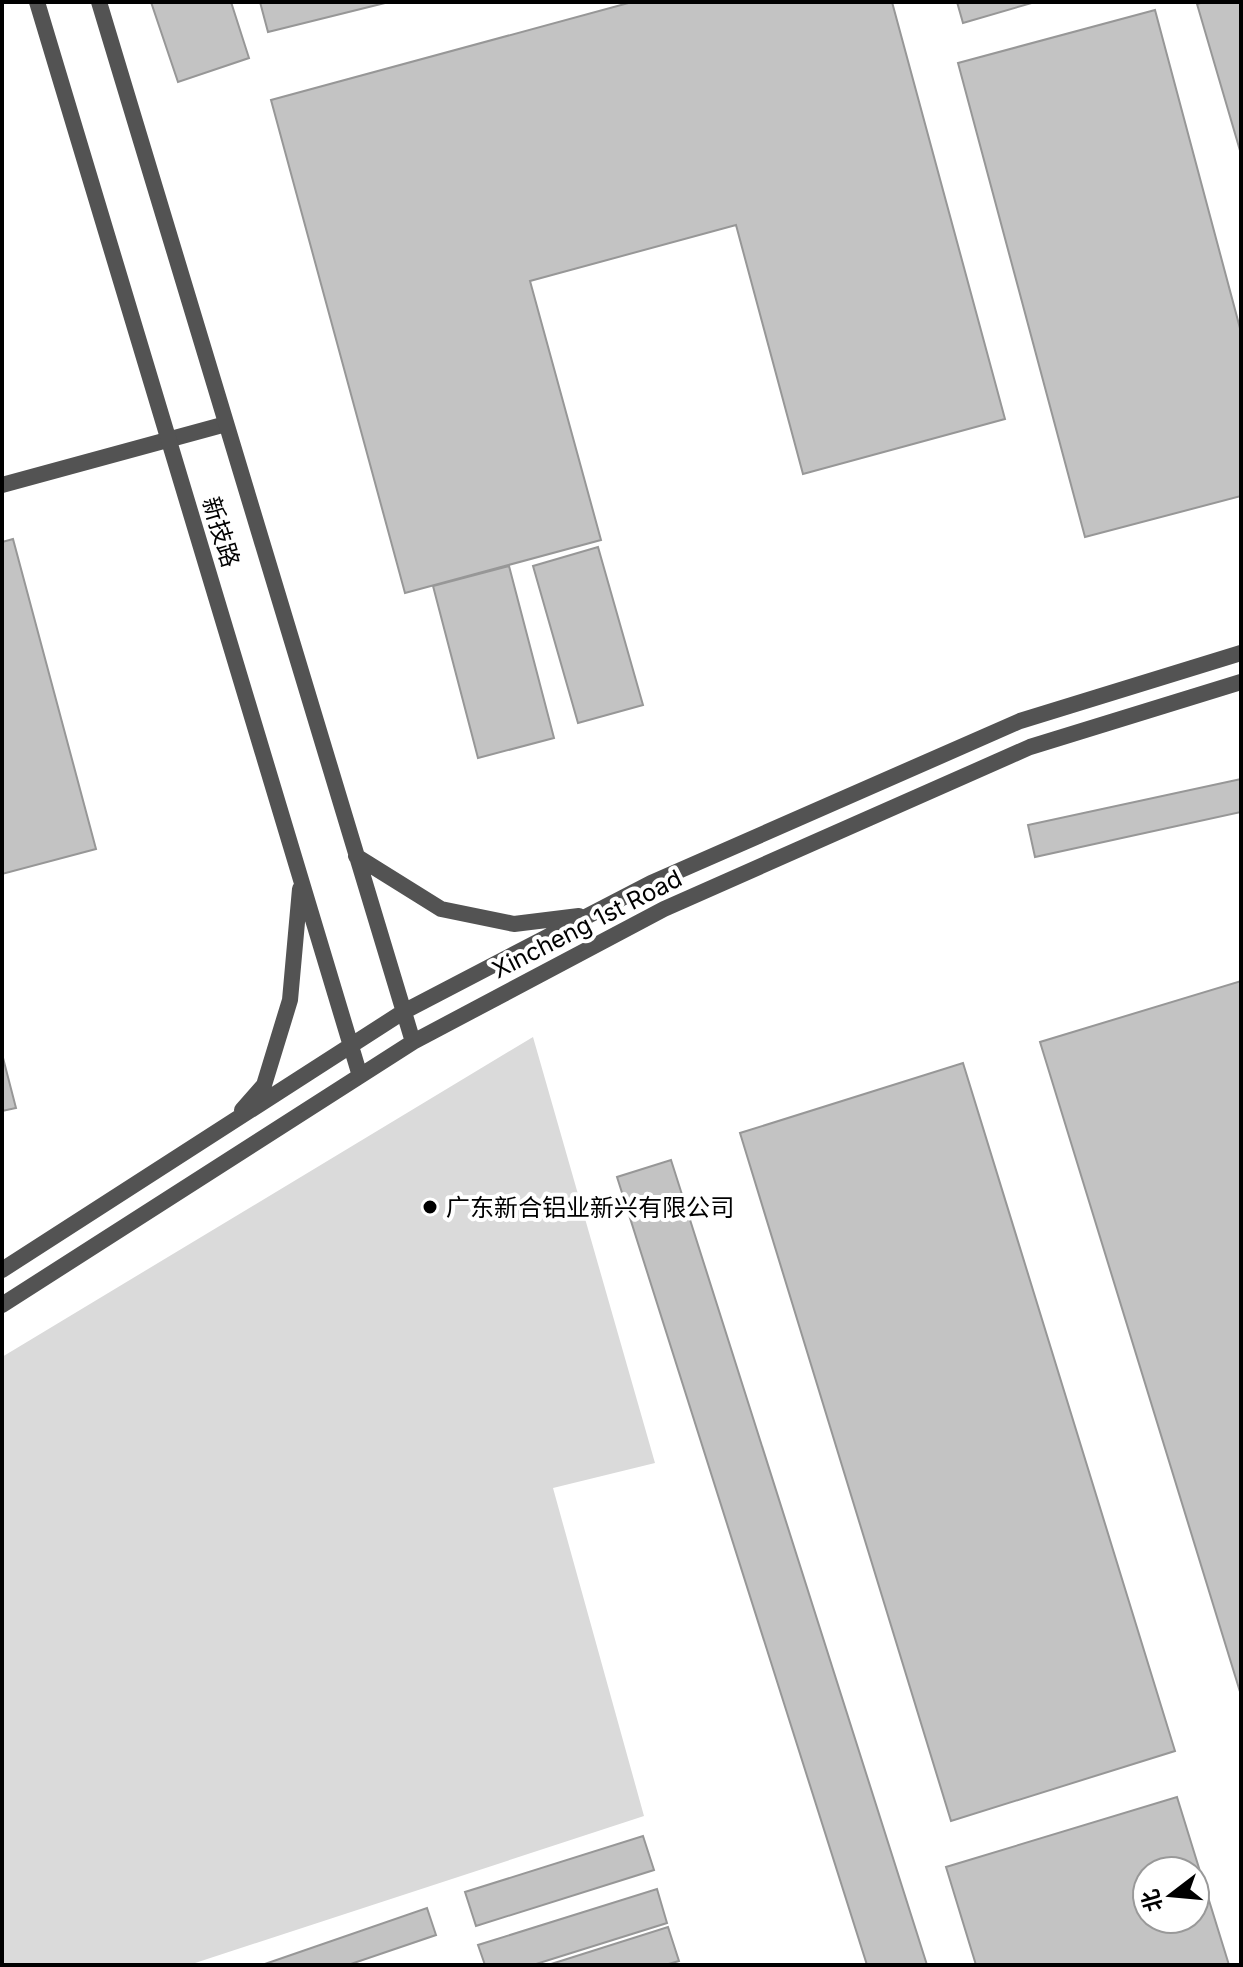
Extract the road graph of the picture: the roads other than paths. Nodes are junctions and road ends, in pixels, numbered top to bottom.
1 (37, 2) edge
2 (99, 2) edge
3 (226, 424) junction
4 (169, 441) junction
5 (2, 485) edge
6 (1241, 653) edge
7 (1241, 682) edge
8 (356, 856) junction
9 (301, 880) junction
10 (589, 915) junction
11 (403, 1012) junction
12 (413, 1042) junction
13 (351, 1045) junction
14 (360, 1076) junction
15 (229, 1125) junction
16 (2, 1270) edge
17 (2, 1305) edge

1 - 4 street, 新技路
2 - 3 street, 新技路
3 - 4 street
3 - 8 street, 新技路
4 - 5 street
4 - 9 street, 新技路
6 - 10 street, Xincheng 1st Road
7 - 12 street, Xincheng 1st Road
8 - 10 street
8 - 11 street, 新技路
9 - 13 street, 新技路
9 - 15 street
10 - 11 street, Xincheng 1st Road
11 - 12 street, 新技路
11 - 13 street, Xincheng 1st Road
12 - 14 street, Xincheng 1st Road
13 - 14 street, 新技路
13 - 15 street, Xincheng 1st Road
14 - 17 street, Xincheng 1st Road
15 - 16 street, Xincheng 1st Road

